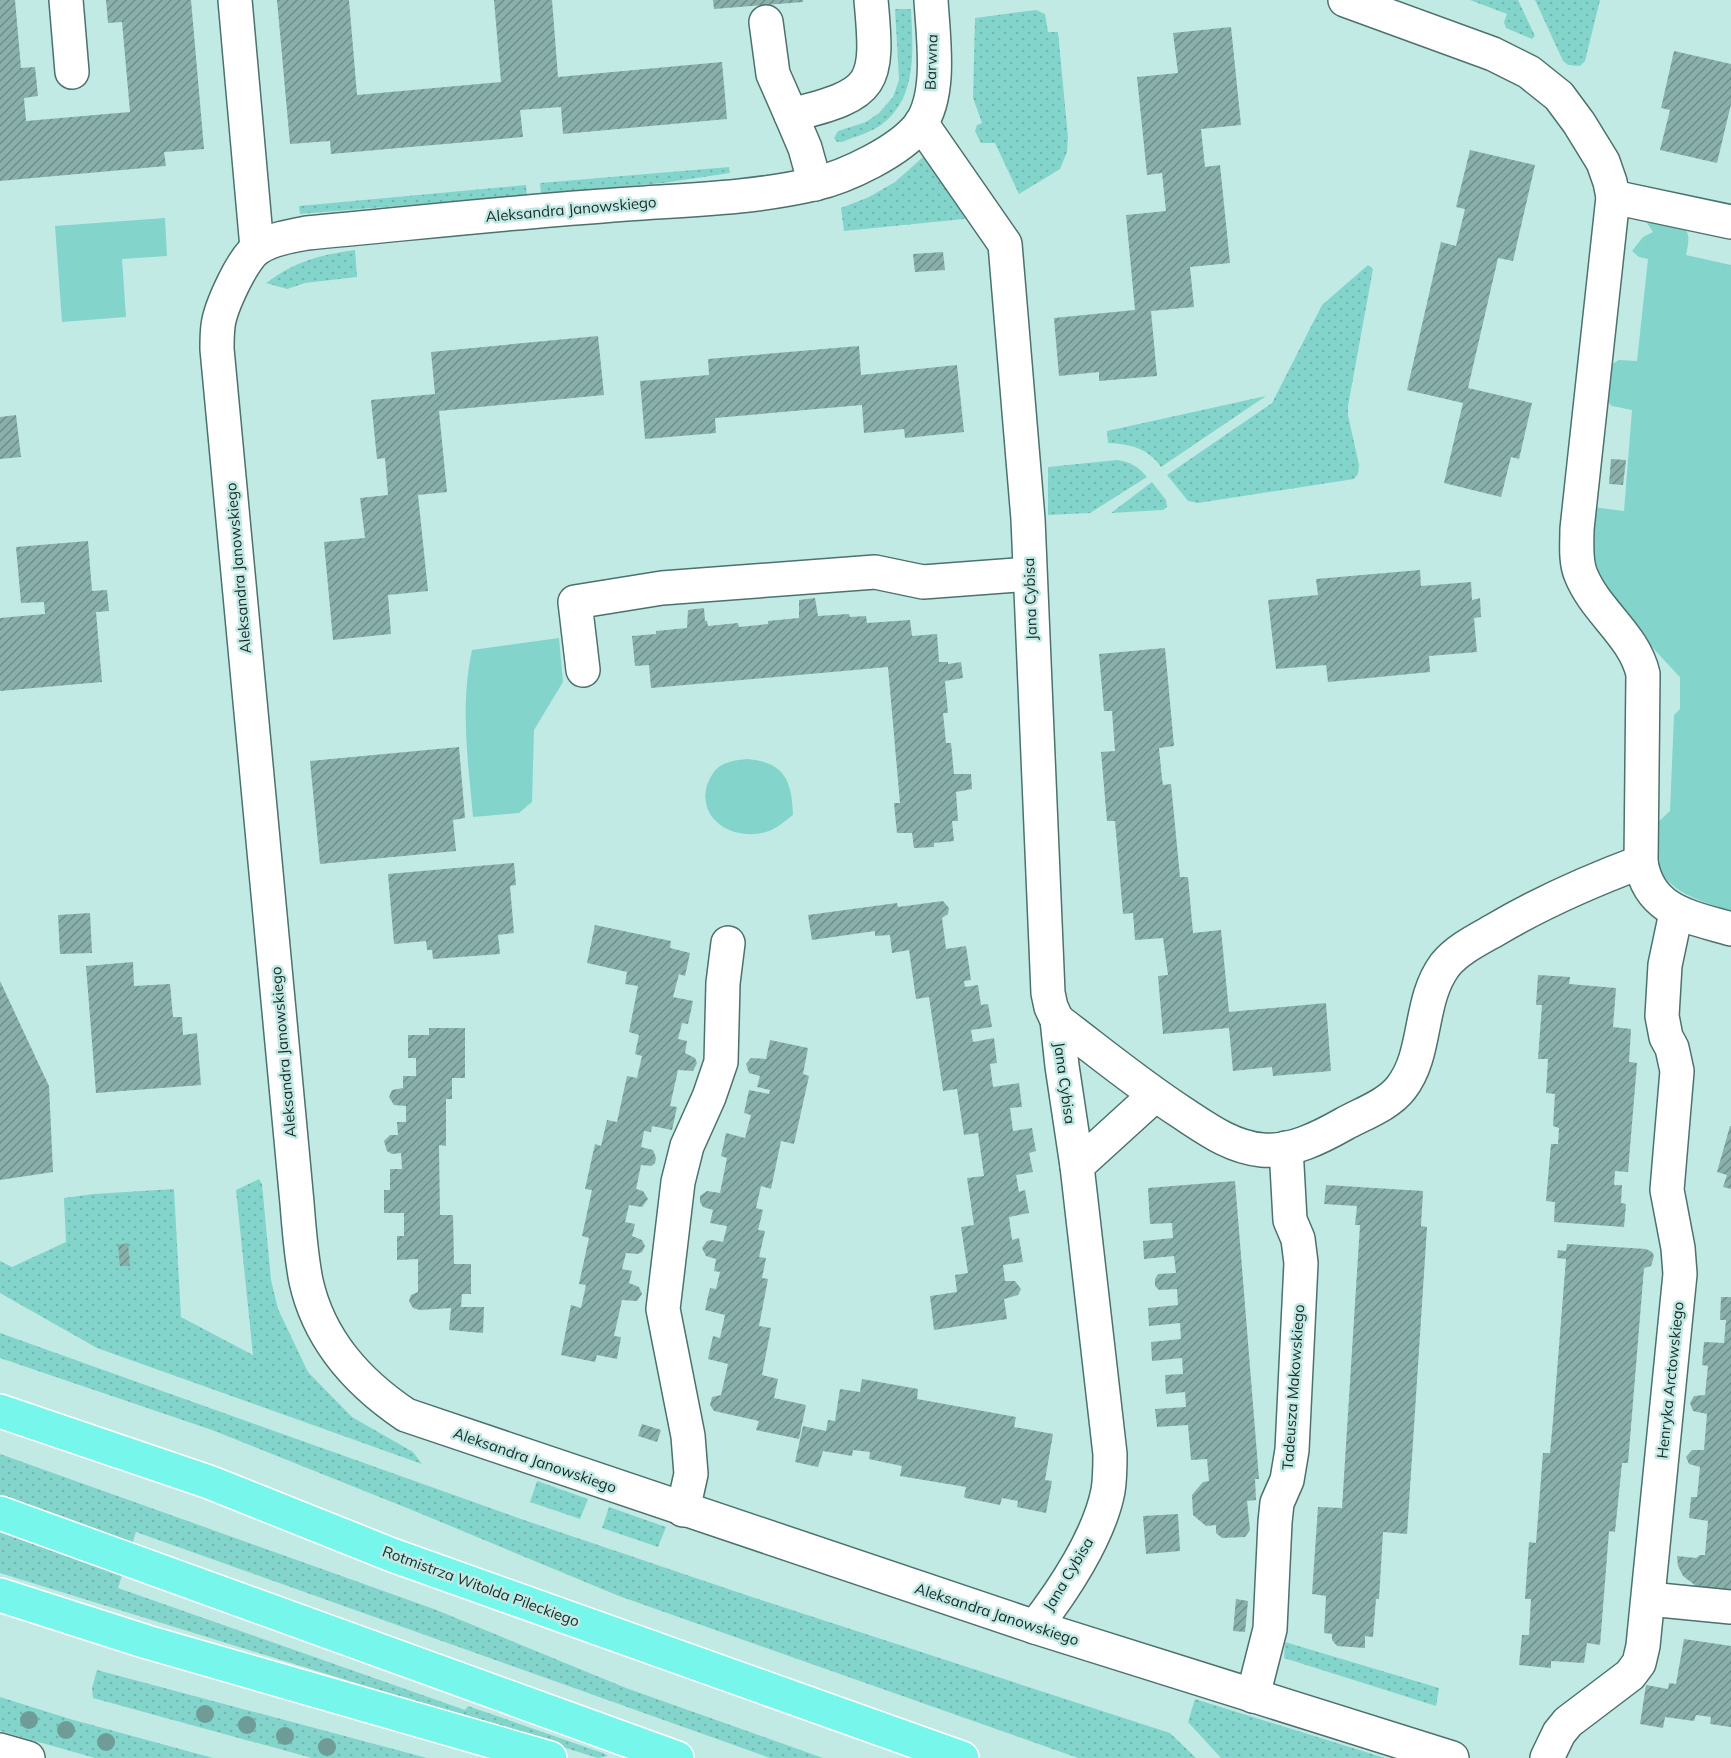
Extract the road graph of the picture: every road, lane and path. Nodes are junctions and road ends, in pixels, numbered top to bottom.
1 (66, 0) edge
2 (235, 0) edge
3 (871, 0) edge
4 (934, 0) edge
5 (1345, 0) edge
6 (766, 22) dead end
7 (72, 72) dead end
8 (791, 115) junction
9 (921, 123) junction
10 (815, 184) junction
11 (1613, 197) junction
12 (1731, 222) edge
13 (257, 248) junction
14 (1029, 574) junction
15 (583, 670) dead end
16 (1641, 862) junction
17 (1676, 913) junction
18 (1731, 929) edge
19 (728, 943) dead end
20 (1057, 1020) junction
21 (1155, 1095) junction
22 (1286, 1148) junction
23 (1077, 1166) junction
24 (0, 1411) edge
25 (683, 1510) junction
26 (0, 1513) edge
27 (0, 1595) edge
28 (1648, 1599) junction
29 (1731, 1607) edge
30 (1035, 1627) junction
31 (1253, 1696) junction
32 (0, 1750) edge
33 (535, 1755) edge
34 (28, 1758) edge
35 (677, 1758) edge
36 (962, 1758) edge
37 (1452, 1758) edge
38 (1547, 1758) edge

1 - 7 street
2 - 13 street
3 - 8 street
4 - 9 street, Barwna
5 - 11 street
6 - 8 street
8 - 10 street
9 - 10 street, Aleksandra Janowskiego
9 - 14 street, Jana Cybisa
10 - 13 street, Aleksandra Janowskiego
11 - 12 street
11 - 16 street
13 - 25 street, Aleksandra Janowskiego
14 - 15 street
14 - 20 street, Jana Cybisa
16 - 17 street
16 - 22 street
17 - 18 street
17 - 28 street, Henryka Arctowskiego
19 - 25 street
20 - 21 street
20 - 23 street, Jana Cybisa
21 - 22 street
21 - 23 street
22 - 31 street, Tadeusza Makowskiego
23 - 30 street, Jana Cybisa
24 - 36 main road, Rotmistrza Witolda Pileckiego
25 - 30 street, Aleksandra Janowskiego
26 - 35 main road
27 - 33 main road
28 - 29 street
28 - 38 street, Henryka Arctowskiego
30 - 31 street, Aleksandra Janowskiego
31 - 37 street, Aleksandra Janowskiego
32 - 34 street

